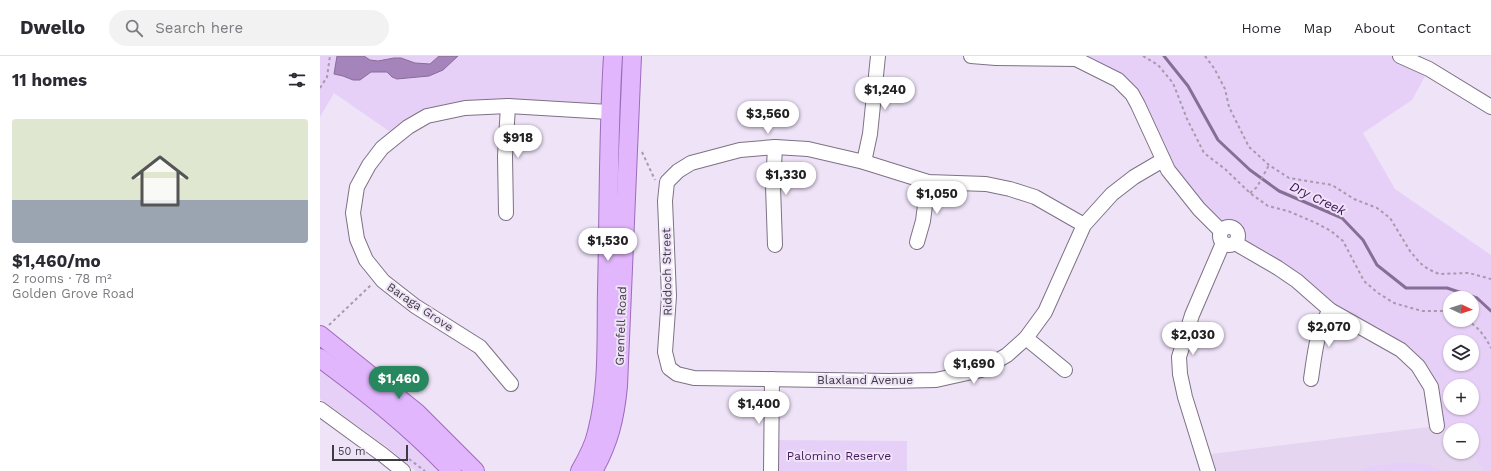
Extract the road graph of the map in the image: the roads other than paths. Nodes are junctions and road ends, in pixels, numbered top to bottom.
1 (613, 56) edge
2 (632, 56) edge
3 (878, 56) edge
4 (971, 56) edge
5 (1400, 56) edge
6 (508, 106) junction
7 (1491, 107) edge
8 (610, 112) junction
9 (774, 147) junction
10 (1163, 160) junction
11 (864, 162) junction
12 (928, 182) junction
13 (506, 213) dead end
14 (1084, 225) junction
15 (1226, 239) junction
16 (917, 242) dead end
17 (775, 245) dead end
18 (1330, 310) junction
19 (324, 331) edge
20 (1026, 338) junction
21 (320, 358) edge
22 (1065, 370) dead end
23 (677, 374) joint
24 (772, 379) junction
25 (1310, 379) dead end
26 (511, 384) dead end
27 (320, 409) edge
28 (1437, 426) dead end
29 (403, 471) edge
30 (452, 471) edge
31 (475, 471) edge
32 (580, 471) edge
33 (594, 471) edge
34 (772, 471) edge
35 (1208, 471) edge

1 - 8 main road, Grenfell Road
2 - 33 main road, Grenfell Road
3 - 11 street
4 - 10 street
5 - 7 street
6 - 8 street, Baraga Grove
6 - 13 street
6 - 26 street, Baraga Grove
8 - 32 main road, Grenfell Road
9 - 11 street
9 - 17 street
9 - 23 street, Riddoch Street
10 - 14 street, Blaxland Avenue
10 - 15 street
11 - 12 street
12 - 14 street
12 - 16 street
14 - 20 street, Blaxland Avenue
15 - 18 street
15 - 35 street
18 - 25 street
18 - 28 street
19 - 31 main road
20 - 22 street
20 - 24 street, Blaxland Avenue
21 - 30 main road
23 - 24 street, Blaxland Avenue
24 - 34 street
27 - 29 street

